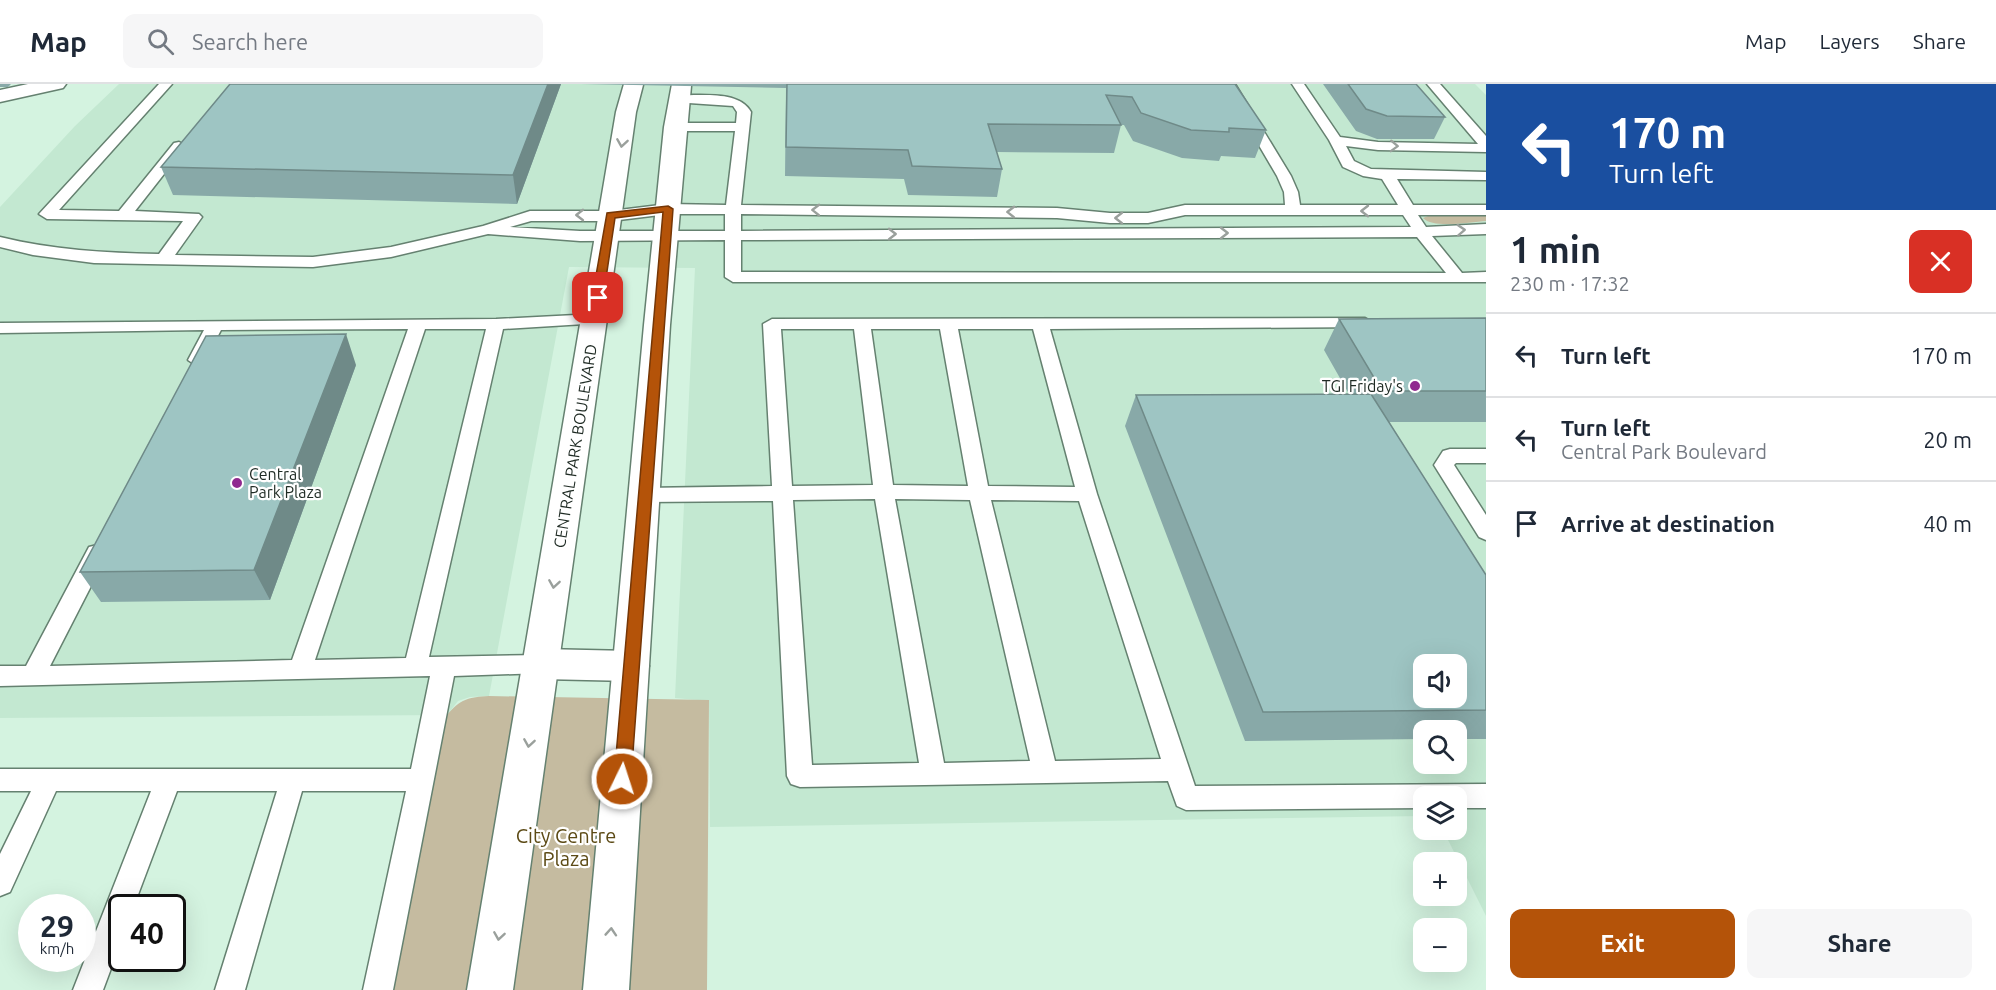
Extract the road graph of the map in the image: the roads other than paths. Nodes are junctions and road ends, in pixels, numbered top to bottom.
1 (56, 84) edge
2 (166, 84) edge
3 (1229, 84) edge
4 (1298, 84) edge
5 (1433, 84) edge
6 (633, 85) edge
7 (680, 92) joint
8 (0, 96) edge
9 (675, 127) junction
10 (743, 127) junction
11 (187, 137) edge
12 (1336, 140) junction
13 (1486, 146) edge
14 (1388, 175) junction
15 (1486, 176) edge
16 (734, 210) junction
17 (1293, 210) junction
18 (1486, 210) edge
19 (1407, 211) junction
20 (1168, 212) junction
21 (1070, 214) junction
22 (123, 216) junction
23 (667, 221) junction
24 (609, 225) junction
25 (1486, 229) edge
26 (1421, 232) junction
27 (1165, 233) junction
28 (733, 234) junction
29 (1089, 234) junction
30 (0, 242) edge
31 (163, 260) junction
32 (1486, 277) edge
33 (1458, 278) junction
34 (595, 319) junction
35 (1380, 323) edge
36 (418, 324) junction
37 (496, 324) junction
38 (862, 324) junction
39 (948, 324) junction
40 (1040, 324) junction
41 (215, 325) junction
42 (0, 328) edge
43 (187, 378) edge
44 (1486, 456) edge
45 (884, 492) junction
46 (783, 493) junction
47 (979, 493) junction
48 (1087, 494) junction
49 (644, 495) junction
50 (1486, 532) edge
51 (105, 537) edge
52 (542, 664) junction
53 (631, 666) junction
54 (444, 667) junction
55 (415, 668) junction
56 (300, 670) junction
57 (33, 675) junction
58 (0, 676) edge
59 (1177, 770) junction
60 (1045, 772) junction
61 (933, 774) junction
62 (0, 780) edge
63 (49, 780) junction
64 (168, 780) junction
65 (293, 780) junction
66 (421, 780) junction
67 (1486, 796) edge
68 (0, 883) edge
69 (88, 990) edge
70 (230, 990) edge
71 (378, 990) edge
72 (490, 990) edge
73 (606, 990) edge

1 - 8 street
2 - 22 lane
3 - 17 lane
4 - 12 lane
5 - 13 lane
6 -> 24 street, CENTRAL PARK BOULEVARD
7 - 9 street
7 - 10 lane
9 - 10 lane
9 - 23 street
10 - 16 lane
11 - 22 lane
12 -> 13 lane
12 - 14 lane
14 - 15 lane
14 - 19 lane
21 -> 16 lane
16 - 23 lane
16 - 28 lane
19 -> 17 lane
17 - 20 lane
18 - 19 lane
19 - 26 lane
20 -> 21 lane
20 - 27 lane
21 - 29 lane
22 - 31 lane
23 - 24 lane
23 - 24 lane
23 - 28 lane
23 - 49 street
24 - 31 lane
24 - 34 street, CENTRAL PARK BOULEVARD
26 -> 25 lane
27 -> 26 lane
26 - 33 lane
27 - 29 lane
28 -> 29 lane
28 - 33 lane
30 - 31 lane
32 - 33 lane
34 - 37 lane
34 -> 52 street, CENTRAL PARK BOULEVARD
35 - 40 lane
36 - 37 lane
36 - 41 lane
36 - 56 lane
37 - 55 lane
38 - 39 lane
38 - 45 lane
38 - 46 lane
39 - 40 lane
39 - 47 lane
40 - 48 lane
41 - 42 lane
41 - 43 lane
44 - 50 lane
45 - 46 lane
45 - 47 lane
45 - 61 lane
46 - 49 lane
46 - 61 lane
47 - 48 lane
47 - 60 lane
48 - 59 lane
49 - 53 street
51 - 57 lane
52 - 53 street
52 - 54 lane
52 -> 72 street, CENTRAL PARK BOULEVARD
73 -> 53 street
54 - 55 lane
54 - 66 lane
55 - 56 lane
56 - 57 lane
57 - 58 lane
59 - 60 lane
59 - 67 lane
60 - 61 lane
62 - 63 lane
63 - 64 lane
63 - 68 lane
64 - 65 lane
64 - 69 lane
65 - 66 lane
65 - 70 lane
66 - 71 lane

